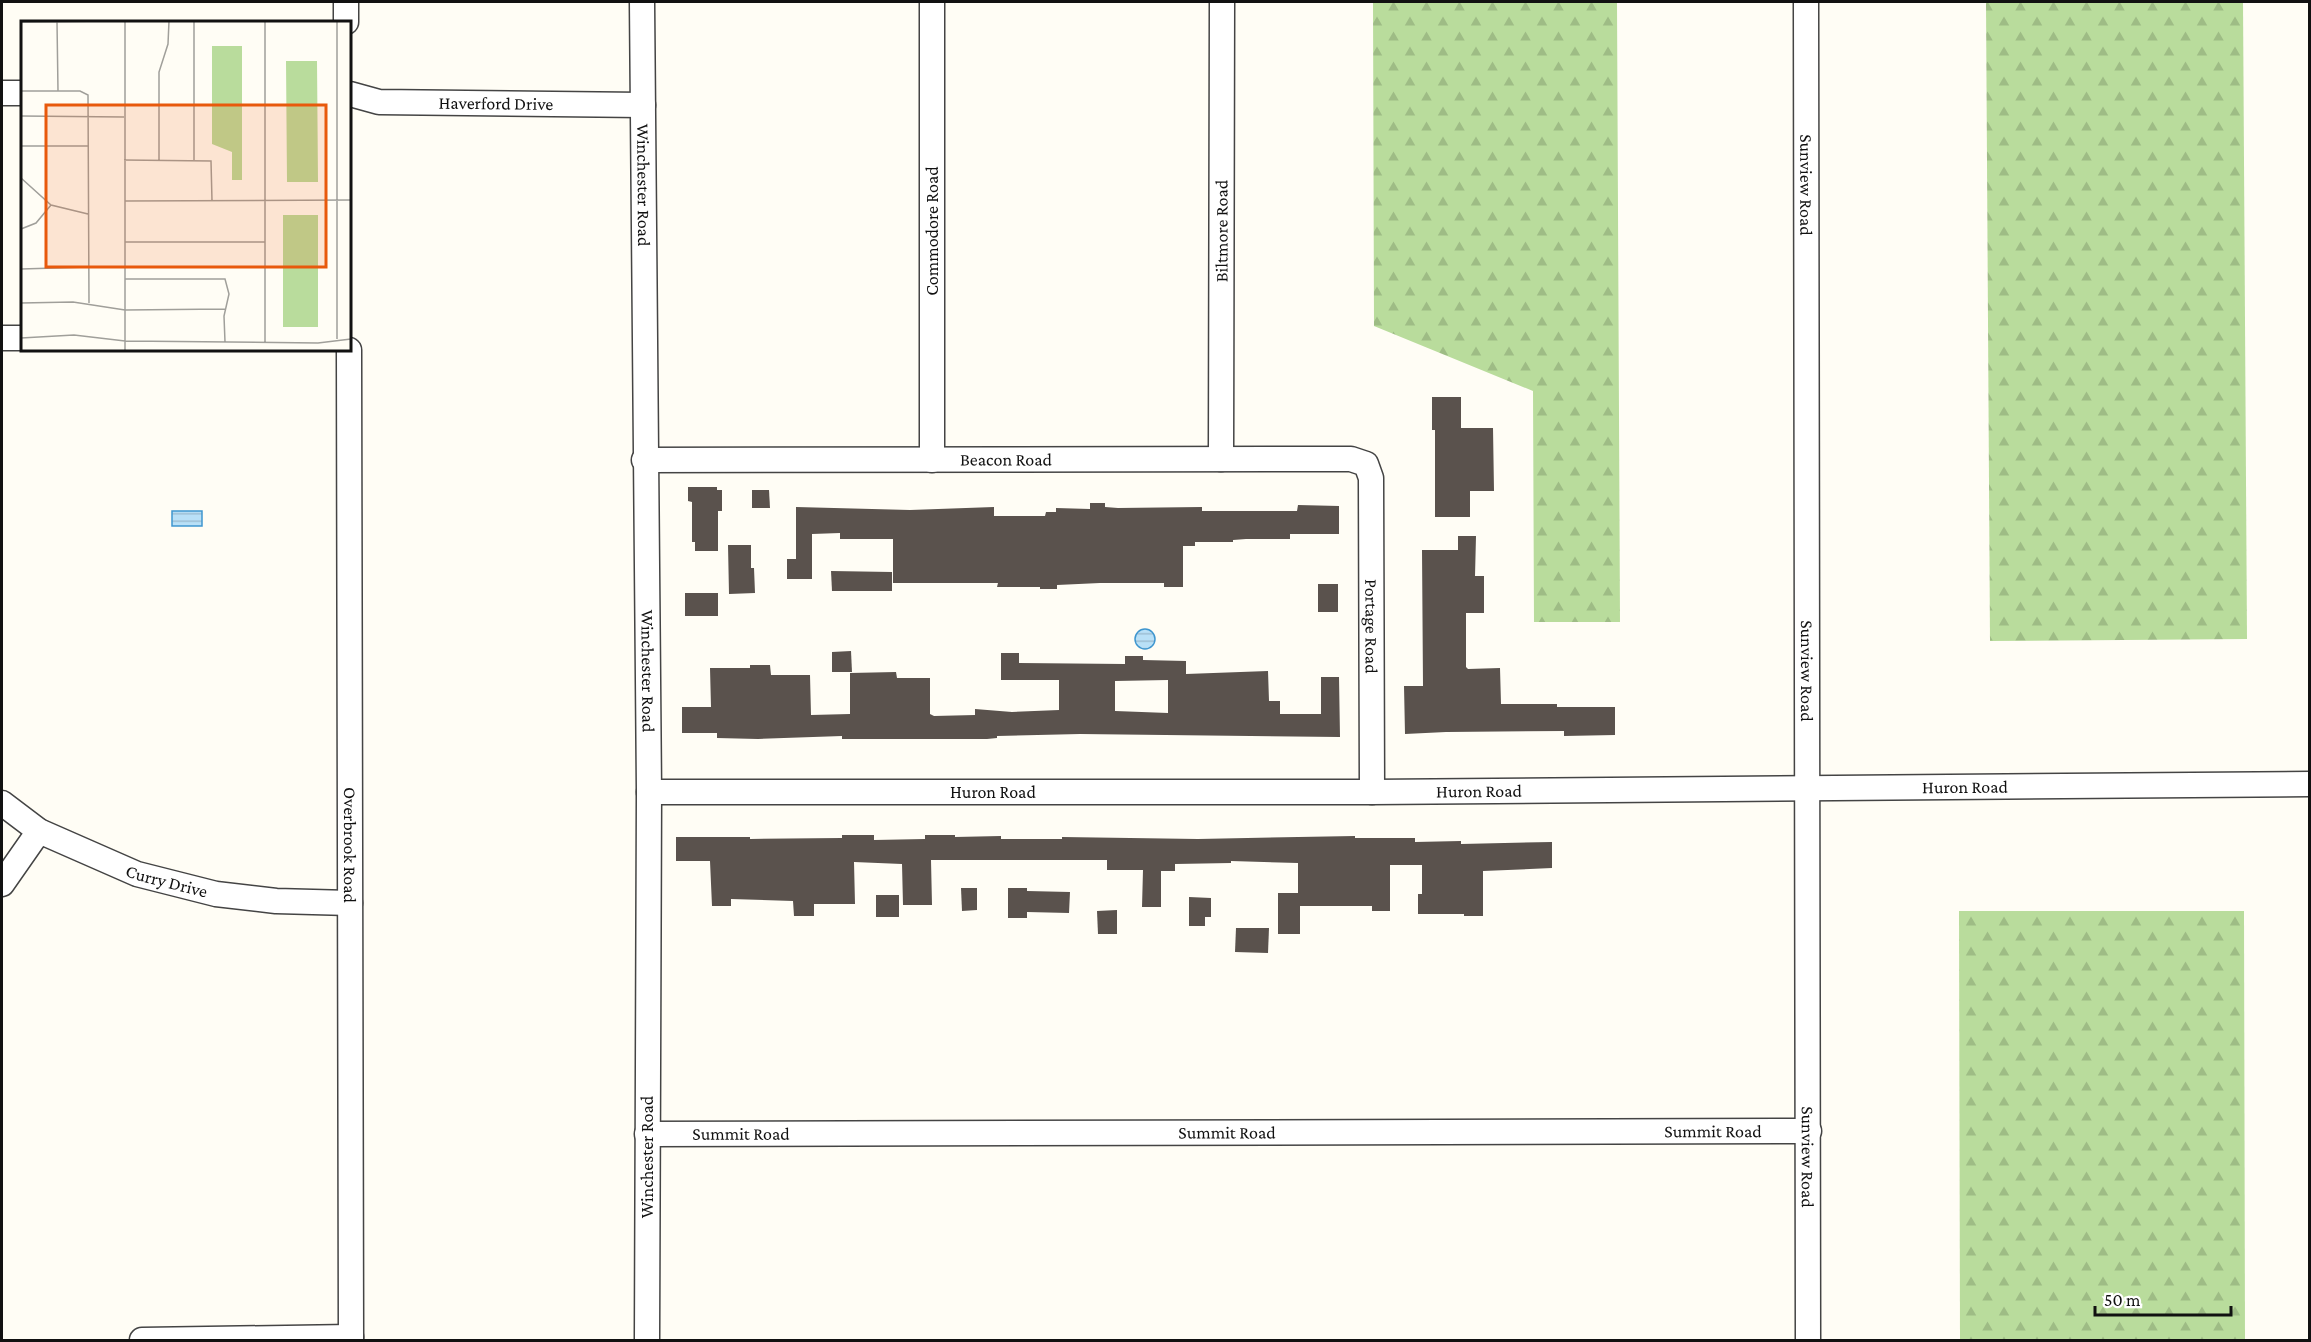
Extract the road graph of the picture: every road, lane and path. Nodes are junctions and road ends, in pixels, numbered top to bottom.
1 (346, 2) edge
2 (642, 2) edge
3 (932, 2) edge
4 (1222, 2) edge
5 (1806, 2) edge
6 (346, 21) edge
7 (2, 93) edge
8 (21, 93) edge
9 (351, 94) edge
10 (643, 105) junction
11 (2, 338) edge
12 (21, 338) edge
13 (349, 351) edge
14 (1221, 459) junction
15 (644, 460) junction
16 (932, 460) junction
17 (1366, 464) joint
18 (2310, 784) edge
19 (1807, 789) junction
20 (649, 792) junction
21 (1372, 792) junction
22 (2, 803) edge
23 (39, 831) junction
24 (2, 884) edge
25 (350, 903) junction
26 (1809, 1131) junction
27 (647, 1134) junction
28 (351, 1339) edge
29 (142, 1341) edge
30 (647, 1341) edge
31 (1808, 1341) edge

1 - 6 street
2 - 10 street, Winchester Road
3 - 16 street, Commodore Road
4 - 14 street, Biltmore Road
5 - 19 street, Sunview Road
7 - 8 street
9 - 10 street, Haverford Drive
10 - 15 street, Winchester Road
11 - 12 street
13 - 25 street, Overbrook Road
14 - 16 street, Beacon Road
14 - 17 street, Beacon Road
15 - 16 street, Beacon Road
15 - 20 street, Winchester Road
17 - 21 street, Portage Road
18 - 19 street, Huron Road
19 - 21 street, Huron Road
19 - 26 street, Sunview Road
20 - 21 street, Huron Road
20 - 27 street, Winchester Road
22 - 23 street, Curry Drive
23 - 24 street
23 - 25 street, Curry Drive
25 - 28 street, Overbrook Road
26 - 27 street, Summit Road
26 - 31 street, Sunview Road
27 - 30 street, Winchester Road
28 - 29 street

